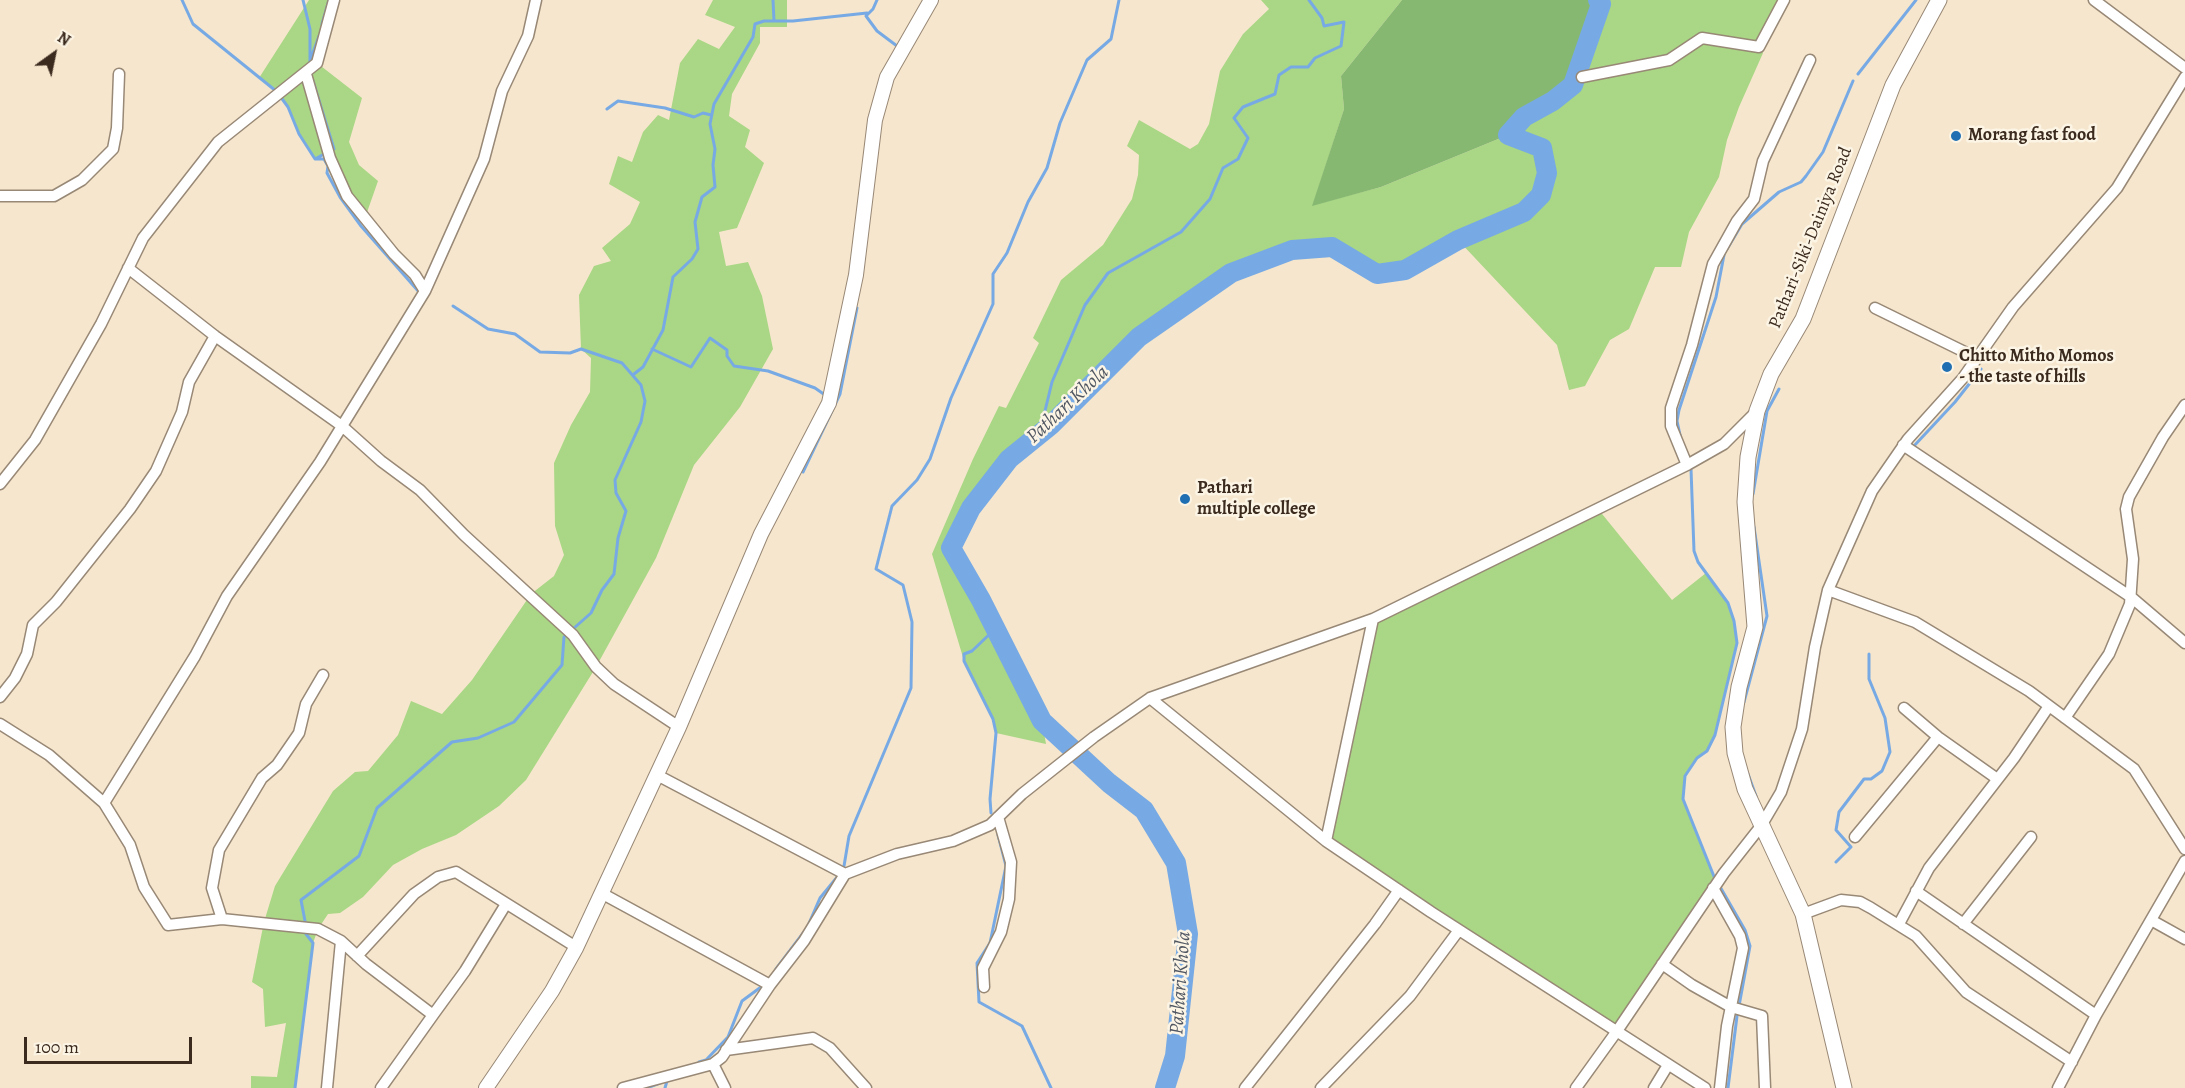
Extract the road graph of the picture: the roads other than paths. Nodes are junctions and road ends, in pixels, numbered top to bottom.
1 (334, 0) edge
2 (536, 0) edge
3 (931, 0) edge
4 (1784, 0) edge
5 (1939, 0) edge
6 (2094, 0) edge
7 (2109, 4) edge
8 (1810, 60) dead end
9 (2185, 68) edge
10 (119, 74) dead end
11 (306, 74) junction
12 (1582, 76) dead end
13 (2185, 77) edge
14 (0, 196) edge
15 (128, 268) junction
16 (425, 291) junction
17 (1875, 308) dead end
18 (215, 336) junction
19 (1977, 358) junction
20 (2185, 405) edge
21 (1757, 411) junction
22 (342, 426) junction
23 (1903, 445) junction
24 (1687, 465) junction
25 (0, 484) edge
26 (1828, 591) junction
27 (2131, 597) junction
28 (1372, 619) junction
29 (2185, 643) edge
30 (322, 675) dead end
31 (0, 697) edge
32 (1150, 698) junction
33 (2049, 706) junction
34 (1904, 708) dead end
35 (2065, 718) junction
36 (0, 724) edge
37 (679, 727) junction
38 (1938, 736) junction
39 (657, 775) junction
40 (1996, 778) junction
41 (104, 803) junction
42 (998, 817) junction
43 (1761, 826) junction
44 (1855, 837) dead end
45 (2031, 837) dead end
46 (1326, 841) junction
47 (2185, 849) edge
48 (2185, 861) edge
49 (845, 874) junction
50 (1713, 888) junction
51 (1399, 890) junction
52 (1916, 891) junction
53 (603, 894) junction
54 (506, 904) junction
55 (1803, 914) junction
56 (222, 919) junction
57 (2151, 920) junction
58 (1899, 924) junction
59 (1964, 924) junction
60 (1459, 930) junction
61 (2185, 939) edge
62 (341, 941) junction
63 (576, 947) junction
64 (357, 956) junction
65 (1662, 964) junction
66 (770, 985) junction
67 (984, 987) dead end
68 (1731, 1007) junction
69 (433, 1014) junction
70 (2096, 1016) junction
71 (1617, 1031) junction
72 (726, 1050) junction
73 (2072, 1062) junction
74 (713, 1064) junction
75 (1668, 1065) junction
76 (327, 1088) edge
77 (381, 1088) edge
78 (486, 1088) edge
79 (623, 1088) edge
80 (725, 1088) edge
81 (866, 1088) edge
82 (1245, 1088) edge
83 (1321, 1088) edge
84 (1576, 1088) edge
85 (1654, 1088) edge
86 (1705, 1088) edge
87 (1720, 1088) edge
88 (1765, 1088) edge
89 (1844, 1088) edge
90 (2058, 1088) edge

1 - 11 street
2 - 16 street
3 - 37 street
4 - 12 street
5 - 21 main road, Pathari-Siki-Dainiya Road
6 - 7 street
7 - 9 street
8 - 24 street
10 - 14 street
11 - 15 street
11 - 16 street
13 - 19 street
15 - 18 street
15 - 25 street
16 - 22 street
17 - 19 street
18 - 22 street
18 - 31 street
19 - 23 street
20 - 27 street
21 - 24 street
21 - 43 main road, Pathari-Siki-Dainiya Road
22 - 37 street
22 - 41 street
23 - 26 street
23 - 27 street
24 - 28 street
26 - 33 street
26 - 43 street
27 - 29 street
27 - 35 street
28 - 32 street
28 - 46 street
30 - 56 street
32 - 42 street
32 - 46 street
33 - 35 street
33 - 40 street
34 - 38 street
35 - 47 street
36 - 41 street
37 - 39 street
38 - 40 street
38 - 44 street
39 - 49 street
39 - 53 street
40 - 52 street
41 - 56 street
42 - 49 street
42 - 67 street
43 - 50 street
43 - 55 main road, Pathari-Siki-Dainiya Road
45 - 59 street
46 - 51 street
48 - 57 street
49 - 66 street
50 - 65 street
50 - 68 street
51 - 60 street
51 - 82 street
52 - 58 street
52 - 59 street
53 - 63 street
53 - 66 street
54 - 63 street
54 - 64 street
54 - 69 street
55 - 58 street
55 - 89 main road, Pathari-Siki-Dainiya Road
56 - 62 street
57 - 61 street
57 - 70 street
58 - 73 street
59 - 70 street
60 - 71 street
60 - 83 street
62 - 64 street
62 - 76 street
63 - 78 street
64 - 69 street
65 - 68 street
65 - 71 street
66 - 72 street
68 - 87 street
68 - 88 street
69 - 77 street
70 - 73 street
71 - 75 street
71 - 84 street
72 - 74 street
72 - 81 street
73 - 90 street
74 - 79 street
74 - 80 street
75 - 85 street
75 - 86 street

